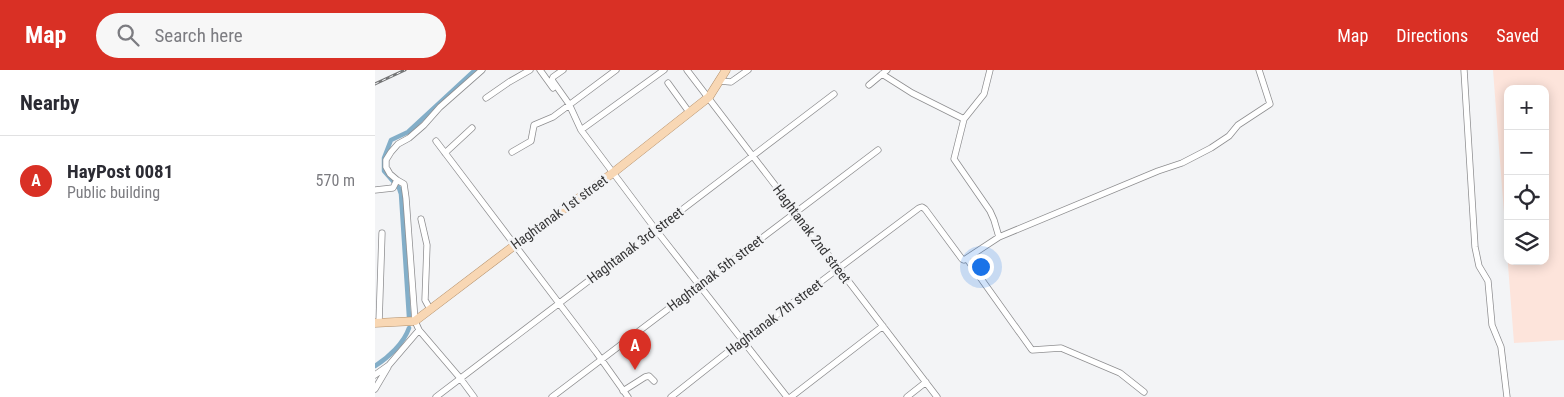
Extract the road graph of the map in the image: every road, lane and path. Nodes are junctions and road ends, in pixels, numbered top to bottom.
1 (482, 70) edge
2 (529, 70) edge
3 (540, 70) edge
4 (563, 70) edge
5 (616, 70) edge
6 (664, 70) edge
7 (687, 70) edge
8 (727, 70) edge
9 (747, 70) edge
10 (990, 70) edge
11 (1259, 70) edge
12 (1464, 70) edge
13 (884, 72) edge
14 (720, 81) junction
15 (668, 83) dead end
16 (869, 85) dead end
17 (834, 94) dead end
18 (709, 97) junction
19 (486, 98) dead end
20 (568, 105) junction
21 (689, 112) junction
22 (963, 119) junction
23 (472, 128) dead end
24 (581, 130) junction
25 (437, 141) dead end
26 (878, 150) dead end
27 (513, 152) dead end
28 (445, 153) junction
29 (754, 156) junction
30 (614, 172) junction
31 (396, 182) junction
32 (375, 190) edge
33 (795, 213) junction
34 (421, 219) dead end
35 (656, 230) junction
36 (382, 233) dead end
37 (999, 237) junction
38 (515, 245) junction
39 (965, 259) junction
40 (839, 268) junction
41 (699, 285) junction
42 (558, 303) junction
43 (430, 309) junction
44 (415, 322) junction
45 (377, 323) edge
46 (883, 326) junction
47 (419, 330) junction
48 (743, 340) junction
49 (600, 360) junction
50 (389, 365) junction
51 (375, 375) edge
52 (460, 378) junction
53 (654, 381) dead end
54 (925, 382) junction
55 (375, 389) edge
56 (623, 391) junction
57 (1145, 392) dead end
58 (436, 397) edge
59 (474, 397) edge
60 (552, 397) edge
61 (628, 397) edge
62 (671, 397) edge
63 (789, 397) edge
64 (907, 397) edge
65 (937, 397) edge
66 (1507, 397) edge

1 - 31 street
2 - 19 street
3 - 20 street
4 - 20 street
5 - 20 street
6 - 24 street
7 - 18 street, Haghtanak 2nd street
8 - 14 main road, Haghtanak 1st street
9 - 14 street
10 - 22 street
11 - 37 street
12 - 66 street
13 - 16 street
13 - 22 street
14 - 18 main road, Haghtanak 1st street
15 - 21 street
17 - 29 street, Haghtanak 3rd street
18 - 21 main road, Haghtanak 1st street
18 - 29 street, Haghtanak 2nd street
20 - 24 street
20 - 27 street
21 - 30 main road, Haghtanak 1st street
22 - 37 street
23 - 28 street
24 - 30 street
25 - 28 street
26 - 33 street, Haghtanak 5th street
28 - 38 street
29 - 33 street, Haghtanak 2nd street
29 - 35 street, Haghtanak 3rd street
30 - 35 street
30 - 38 main road, Haghtanak 1st street
31 - 32 street
31 - 44 street
33 - 40 street, Haghtanak 2nd street
33 - 41 street, Haghtanak 5th street
34 - 43 street
35 - 41 street
35 - 42 street, Haghtanak 3rd street
36 - 45 street
37 - 39 street
38 - 42 street
38 - 43 main road, Haghtanak 1st street
39 - 40 street, Haghtanak 7th street
39 - 57 street
40 - 46 street, Haghtanak 2nd street
40 - 48 street, Haghtanak 7th street
41 - 48 street
41 - 49 street, Haghtanak 5th street
42 - 49 street
42 - 52 street, Haghtanak 3rd street
43 - 44 main road, Haghtanak 1st street
44 - 45 main road
44 - 47 street
46 - 54 street, Haghtanak 2nd street
46 - 63 street
47 - 50 street
47 - 52 street
48 - 62 street, Haghtanak 7th street
48 - 63 street
49 - 56 street
49 - 60 street, Haghtanak 5th street
50 - 51 street
50 - 55 street
52 - 58 street, Haghtanak 3rd street
52 - 59 street
53 - 56 street
54 - 64 street
54 - 65 street, Haghtanak 2nd street
56 - 61 street

